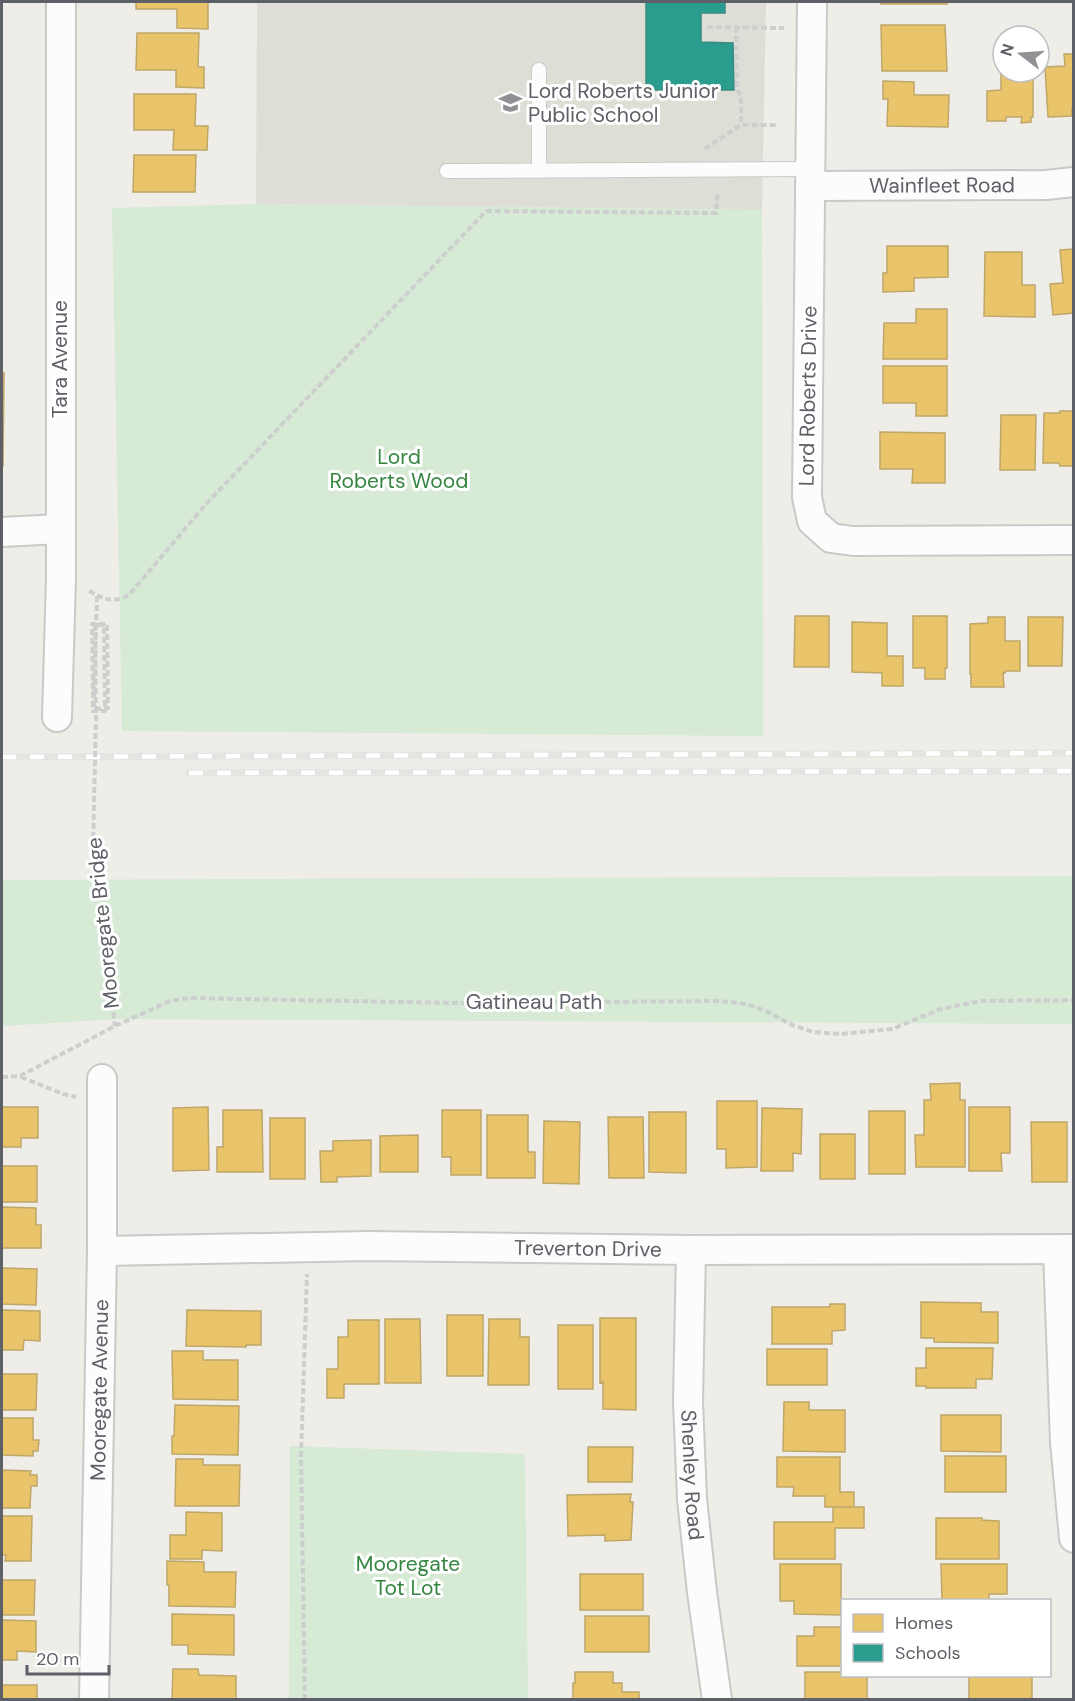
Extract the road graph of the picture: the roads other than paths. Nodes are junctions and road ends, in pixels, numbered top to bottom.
1 (61, 2) edge
2 (812, 14) edge
3 (539, 70) dead end
4 (447, 171) dead end
5 (539, 171) junction
6 (810, 177) junction
7 (1074, 182) edge
8 (60, 529) junction
9 (2, 532) edge
10 (1074, 540) edge
11 (57, 717) dead end
12 (103, 1092) road end
13 (1066, 1249) edge
14 (691, 1250) junction
15 (102, 1251) junction
16 (1074, 1538) edge
17 (94, 1700) edge
18 (717, 1700) edge

1 - 8 street, Tara Avenue
2 - 6 street, Lord Roberts Drive
3 - 5 lane
4 - 5 lane
5 - 6 lane
6 - 7 street, Wainfleet Road
6 - 10 street, Lord Roberts Drive
8 - 9 street
8 - 11 street, Tara Avenue
12 - 15 street, Mooregate Avenue
13 - 14 street, Treverton Drive
13 - 16 street
14 - 15 street, Treverton Drive
14 - 18 street, Shenley Road
15 - 17 street, Mooregate Avenue

